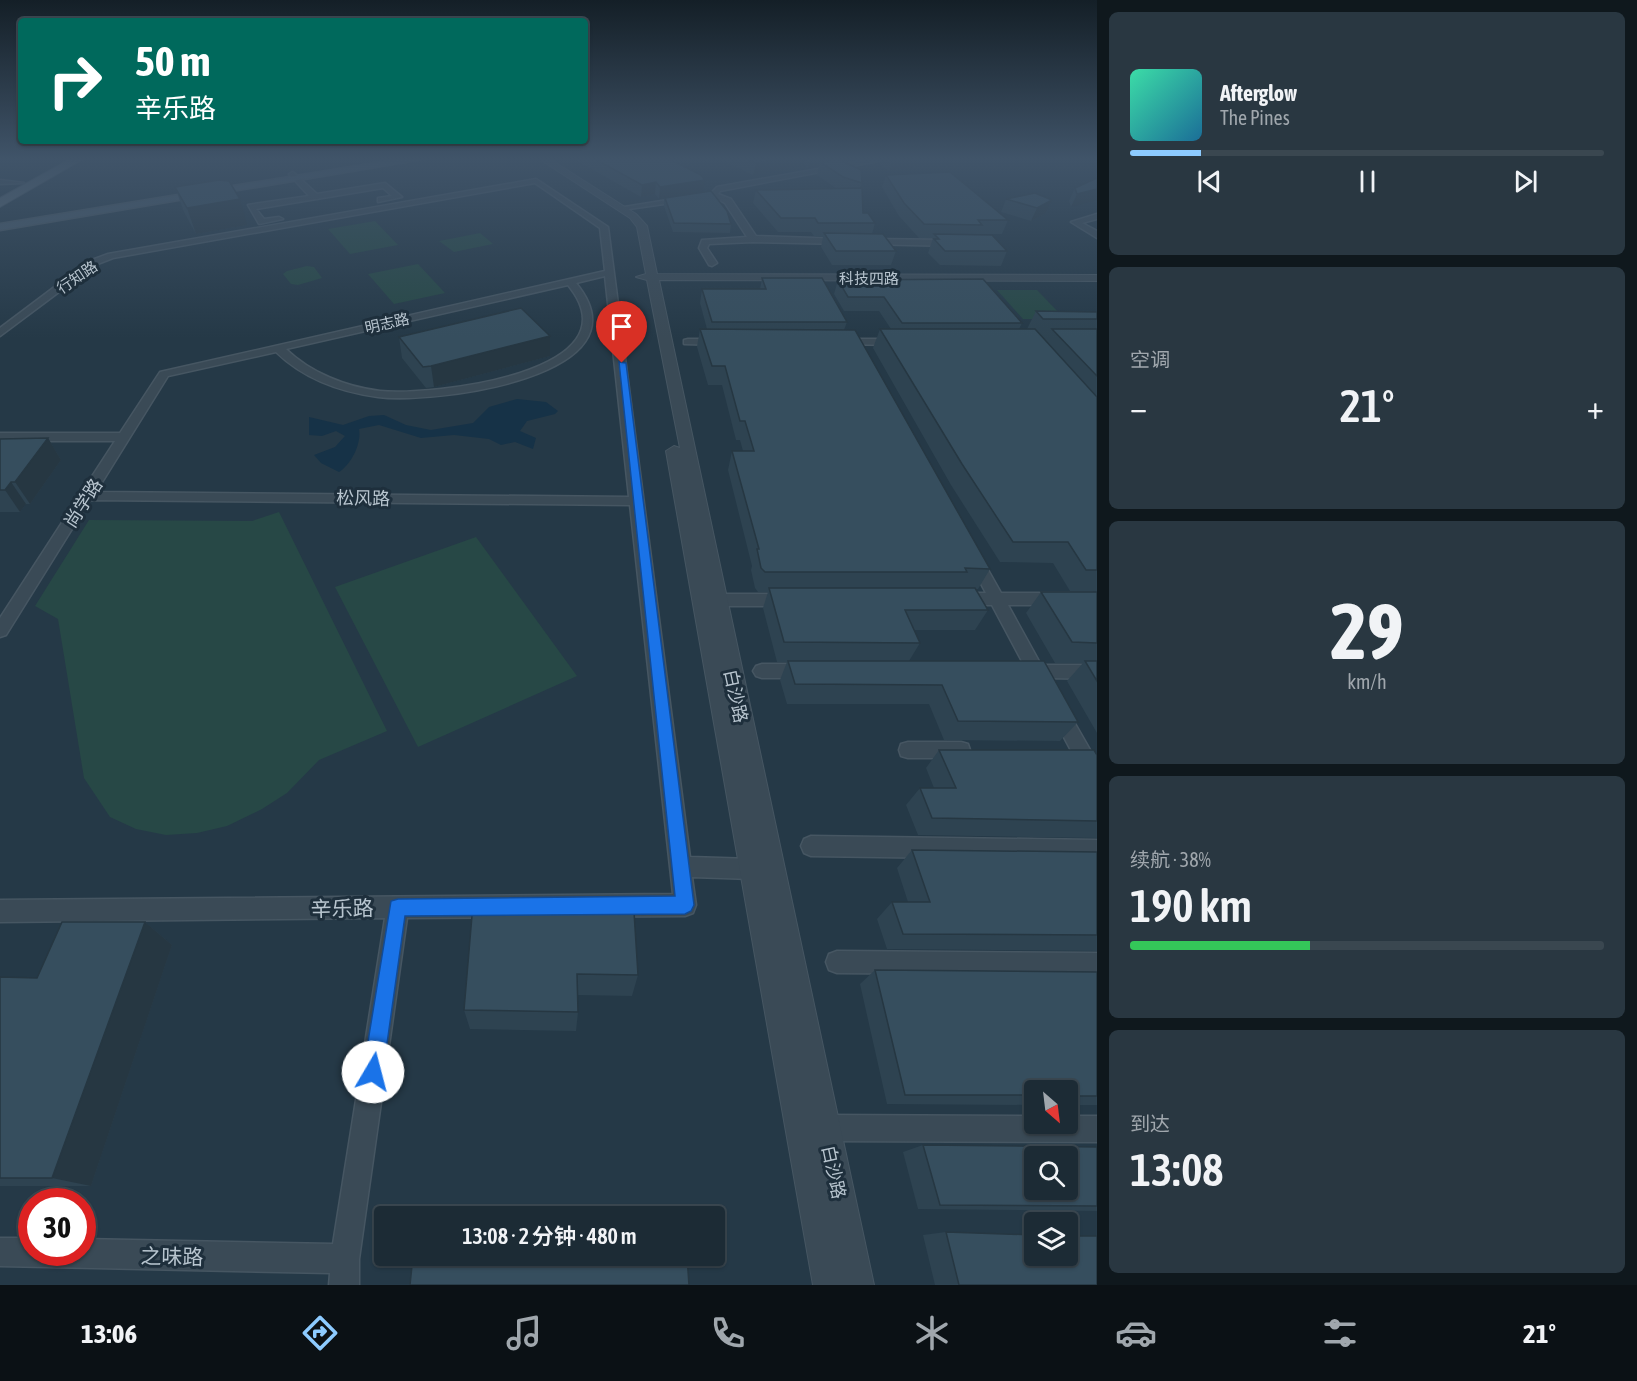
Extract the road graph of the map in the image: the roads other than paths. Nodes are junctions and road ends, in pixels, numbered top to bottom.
1 (24, 218) edge
2 (27, 218) edge
3 (259, 218) edge
4 (284, 218) edge
5 (327, 218) edge
6 (591, 218) edge
7 (626, 218) edge
8 (633, 218) edge
9 (739, 218) edge
10 (1090, 218) edge
11 (1, 222) edge
12 (1097, 235) edge
13 (753, 239) junction
14 (849, 241) edge
15 (860, 241) edge
16 (968, 243) edge
17 (712, 262) dead end
18 (611, 272) junction
19 (656, 280) junction
20 (745, 280) junction
21 (570, 281) junction
22 (1097, 281) edge
23 (0, 333) edge
24 (850, 337) junction
25 (688, 342) dead end
26 (735, 342) edge
27 (829, 342) edge
28 (911, 342) edge
29 (278, 348) junction
30 (864, 362) edge
31 (164, 374) joint
32 (0, 437) edge
33 (125, 437) junction
34 (88, 496) junction
35 (638, 501) junction
36 (968, 548) edge
37 (938, 599) edge
38 (997, 599) junction
39 (1097, 599) edge
40 (709, 600) junction
41 (798, 600) edge
42 (0, 631) edge
43 (762, 671) dead end
44 (822, 671) edge
45 (1013, 671) edge
46 (1037, 671) junction
47 (1097, 672) edge
48 (908, 750) dead end
49 (977, 750) edge
50 (1058, 751) edge
51 (1089, 751) edge
52 (1097, 780) edge
53 (811, 846) dead end
54 (1097, 850) edge
55 (680, 867) junction
56 (752, 869) junction
57 (685, 905) joint
58 (398, 908) junction
59 (0, 911) edge
60 (837, 962) dead end
61 (1097, 964) edge
62 (824, 1128) junction
63 (1097, 1129) edge
64 (0, 1252) edge
65 (345, 1272) edge
66 (830, 1285) edge
67 (857, 1285) edge

1 - 11 main road
2 - 11 main road
3 - 4 street
5 - 23 street, 行知路
6 - 18 street, 行知路
7 - 19 street, 白沙路
8 - 19 street, 白沙路
9 - 13 street
10 - 12 street
13 - 14 street
13 - 17 street
15 - 16 street
18 - 21 street, 明志路
18 - 35 street, 行知路
19 - 20 street
19 - 40 street, 白沙路
19 - 40 street, 白沙路
20 - 22 street, 科技四路
20 - 22 street, 科技四路
21 - 29 street, 明志路
21 - 29 street
24 - 27 street
24 - 28 street
24 - 30 street
25 - 26 street
29 - 31 street, 明志路
31 - 33 street, 尚学路
32 - 33 street
33 - 34 street, 尚学路
34 - 35 street, 松风路
34 - 42 street, 尚学路
35 - 55 street, 行知路
36 - 38 street
37 - 38 street
38 - 39 street
38 - 46 street
40 - 41 street
40 - 56 street, 白沙路
40 - 62 street, 白沙路
43 - 44 street
45 - 46 street
46 - 47 street
46 - 51 street
48 - 49 street
50 - 51 street
51 - 52 street
53 - 54 street
55 - 56 street
55 - 57 street, 行知路
56 - 66 street, 白沙路
57 - 58 street, 辛乐路
58 - 59 street, 辛乐路
58 - 65 street
60 - 61 street
62 - 63 street
62 - 67 street, 白沙路
64 - 65 street, 之味路

